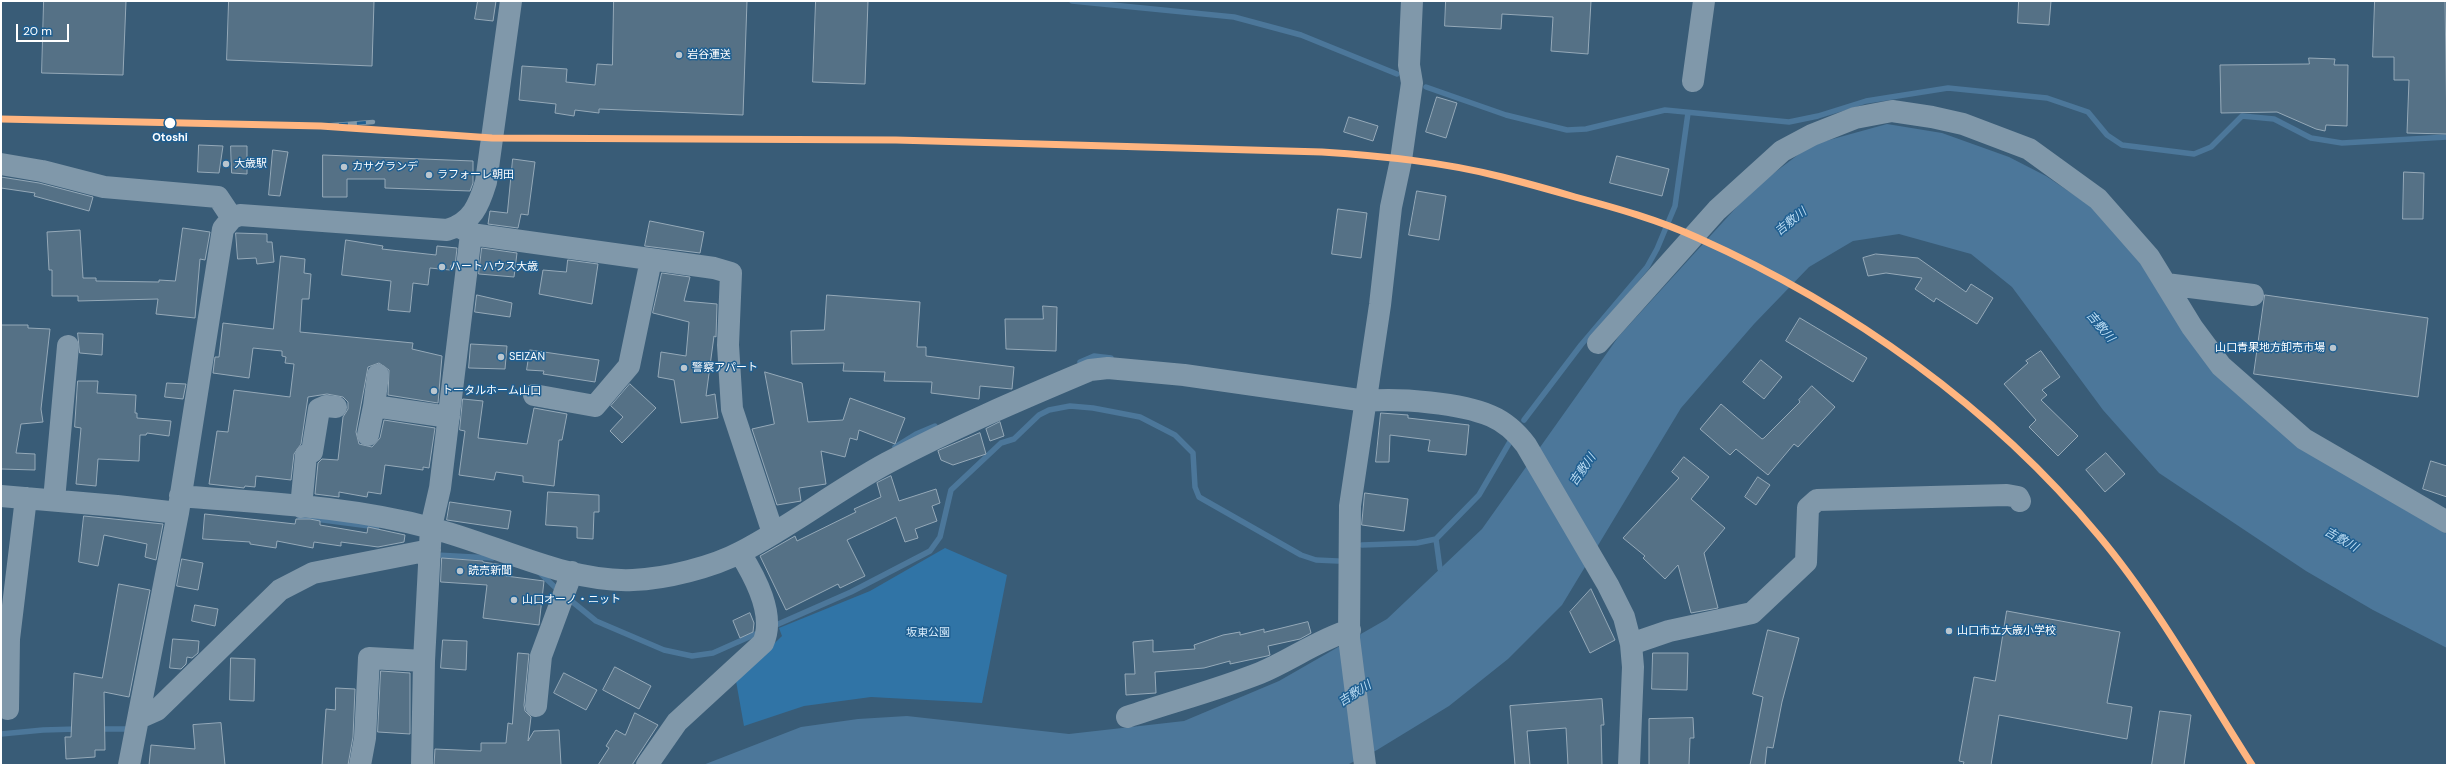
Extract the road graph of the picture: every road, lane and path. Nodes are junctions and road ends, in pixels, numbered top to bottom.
1 (510, 1) edge
2 (1412, 1) edge
3 (1704, 1) edge
4 (1693, 81) dead end
5 (1, 164) edge
6 (232, 218) junction
7 (466, 230) junction
8 (651, 260) junction
9 (2166, 284) junction
10 (2253, 295) dead end
11 (1598, 343) dead end
12 (68, 346) dead end
13 (378, 375) dead end
14 (534, 395) dead end
15 (1366, 401) junction
16 (374, 406) junction
17 (336, 407) dead end
18 (449, 418) junction
19 (368, 435) dead end
20 (1, 496) edge
21 (26, 498) junction
22 (54, 500) junction
23 (2020, 501) dead end
24 (179, 504) junction
25 (301, 507) junction
26 (2447, 522) edge
27 (431, 528) junction
28 (773, 533) junction
29 (430, 550) junction
30 (740, 553) junction
31 (572, 572) junction
32 (1349, 634) junction
33 (1631, 644) junction
34 (424, 661) junction
35 (536, 706) dead end
36 (8, 709) dead end
37 (1127, 716) dead end
38 (138, 718) junction
39 (129, 765) edge
40 (360, 765) edge
41 (422, 765) edge
42 (647, 765) edge
43 (1365, 765) edge
44 (1629, 765) edge

1 - 7 street
2 - 15 street
3 - 4 street
5 - 6 street
6 - 7 street
6 - 24 street
7 - 8 street
7 - 18 street
8 - 14 street
8 - 28 street
9 - 10 street
9 - 11 street
9 - 26 street
12 - 22 street
13 - 16 street
15 - 28 street
15 - 32 street
15 - 33 street
16 - 18 street
16 - 19 street
17 - 25 street
18 - 27 street
20 - 21 street
21 - 22 street
21 - 36 street
22 - 24 street
23 - 33 street
24 - 25 street
24 - 38 street
25 - 27 street
27 - 29 street
27 - 31 street
28 - 30 street
29 - 34 street
29 - 38 street
30 - 31 street
30 - 42 street
31 - 35 street
32 - 37 street
32 - 43 street
33 - 44 street
34 - 40 street
34 - 41 street
38 - 39 street

